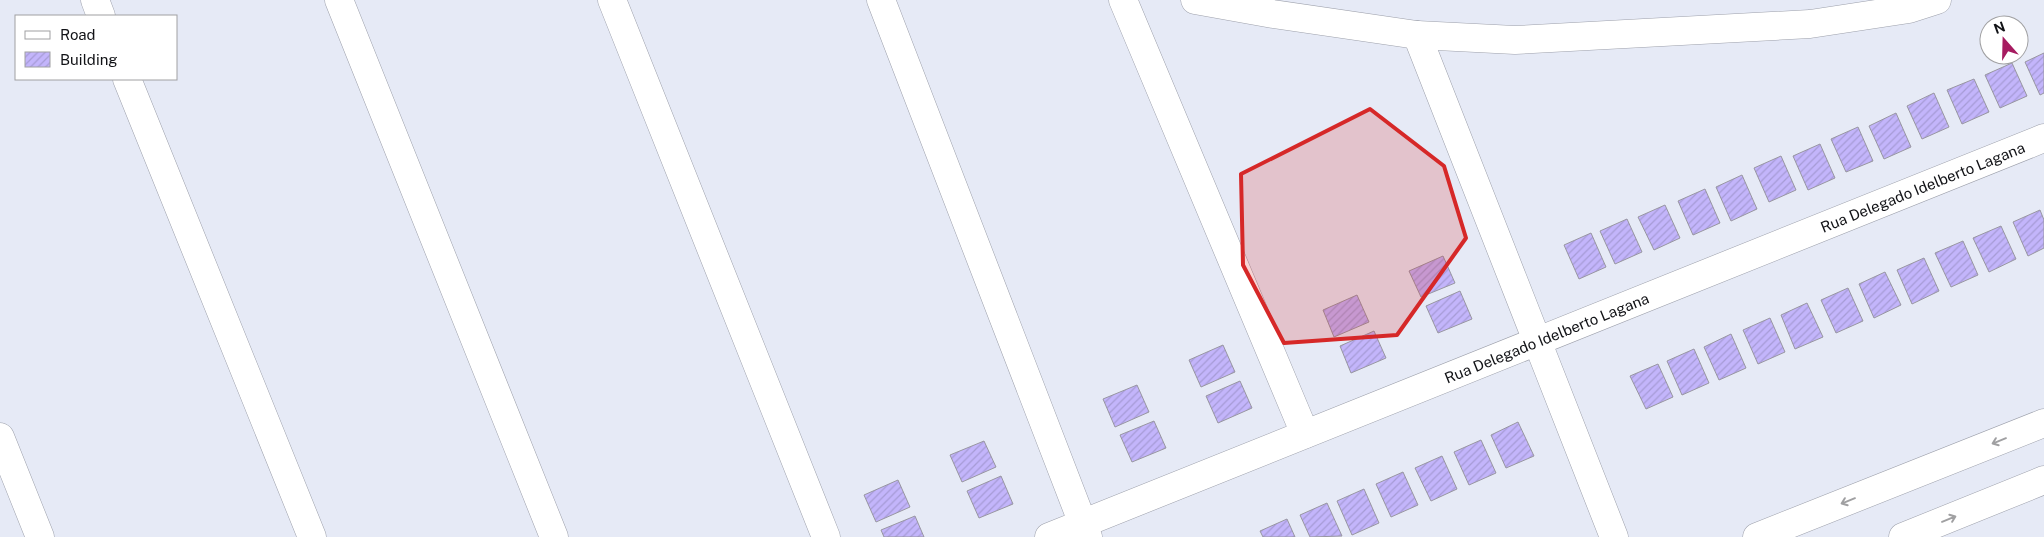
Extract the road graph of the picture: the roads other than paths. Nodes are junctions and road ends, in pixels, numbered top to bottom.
1 (95, 0) edge
2 (339, 0) edge
3 (612, 0) edge
4 (881, 0) edge
5 (1123, 0) edge
6 (1196, 0) edge
7 (1937, 0) edge
8 (101, 15) edge
9 (1417, 35) junction
10 (127, 80) edge
11 (2044, 138) edge
12 (1538, 341) junction
13 (2044, 423) edge
14 (1305, 434) junction
15 (0, 437) edge
16 (2044, 480) edge
17 (1086, 530) edge
18 (40, 537) edge
19 (312, 537) edge
20 (554, 537) edge
21 (826, 537) edge
22 (1049, 537) edge
23 (1614, 537) edge
24 (1757, 537) edge
25 (1904, 537) edge

1 - 8 street
2 - 20 street
3 - 21 street
4 - 17 street
5 - 14 street
6 - 9 street
7 - 9 street
9 - 12 street
10 - 19 street
11 - 12 street, Rua Delegado Idelberto Lagana
12 - 14 street, Rua Delegado Idelberto Lagana
12 - 23 street
13 -> 24 street
14 - 17 street, Rua Delegado Idelberto Lagana
15 - 18 street
25 -> 16 street
17 - 22 street, Rua Delegado Idelberto Lagana

